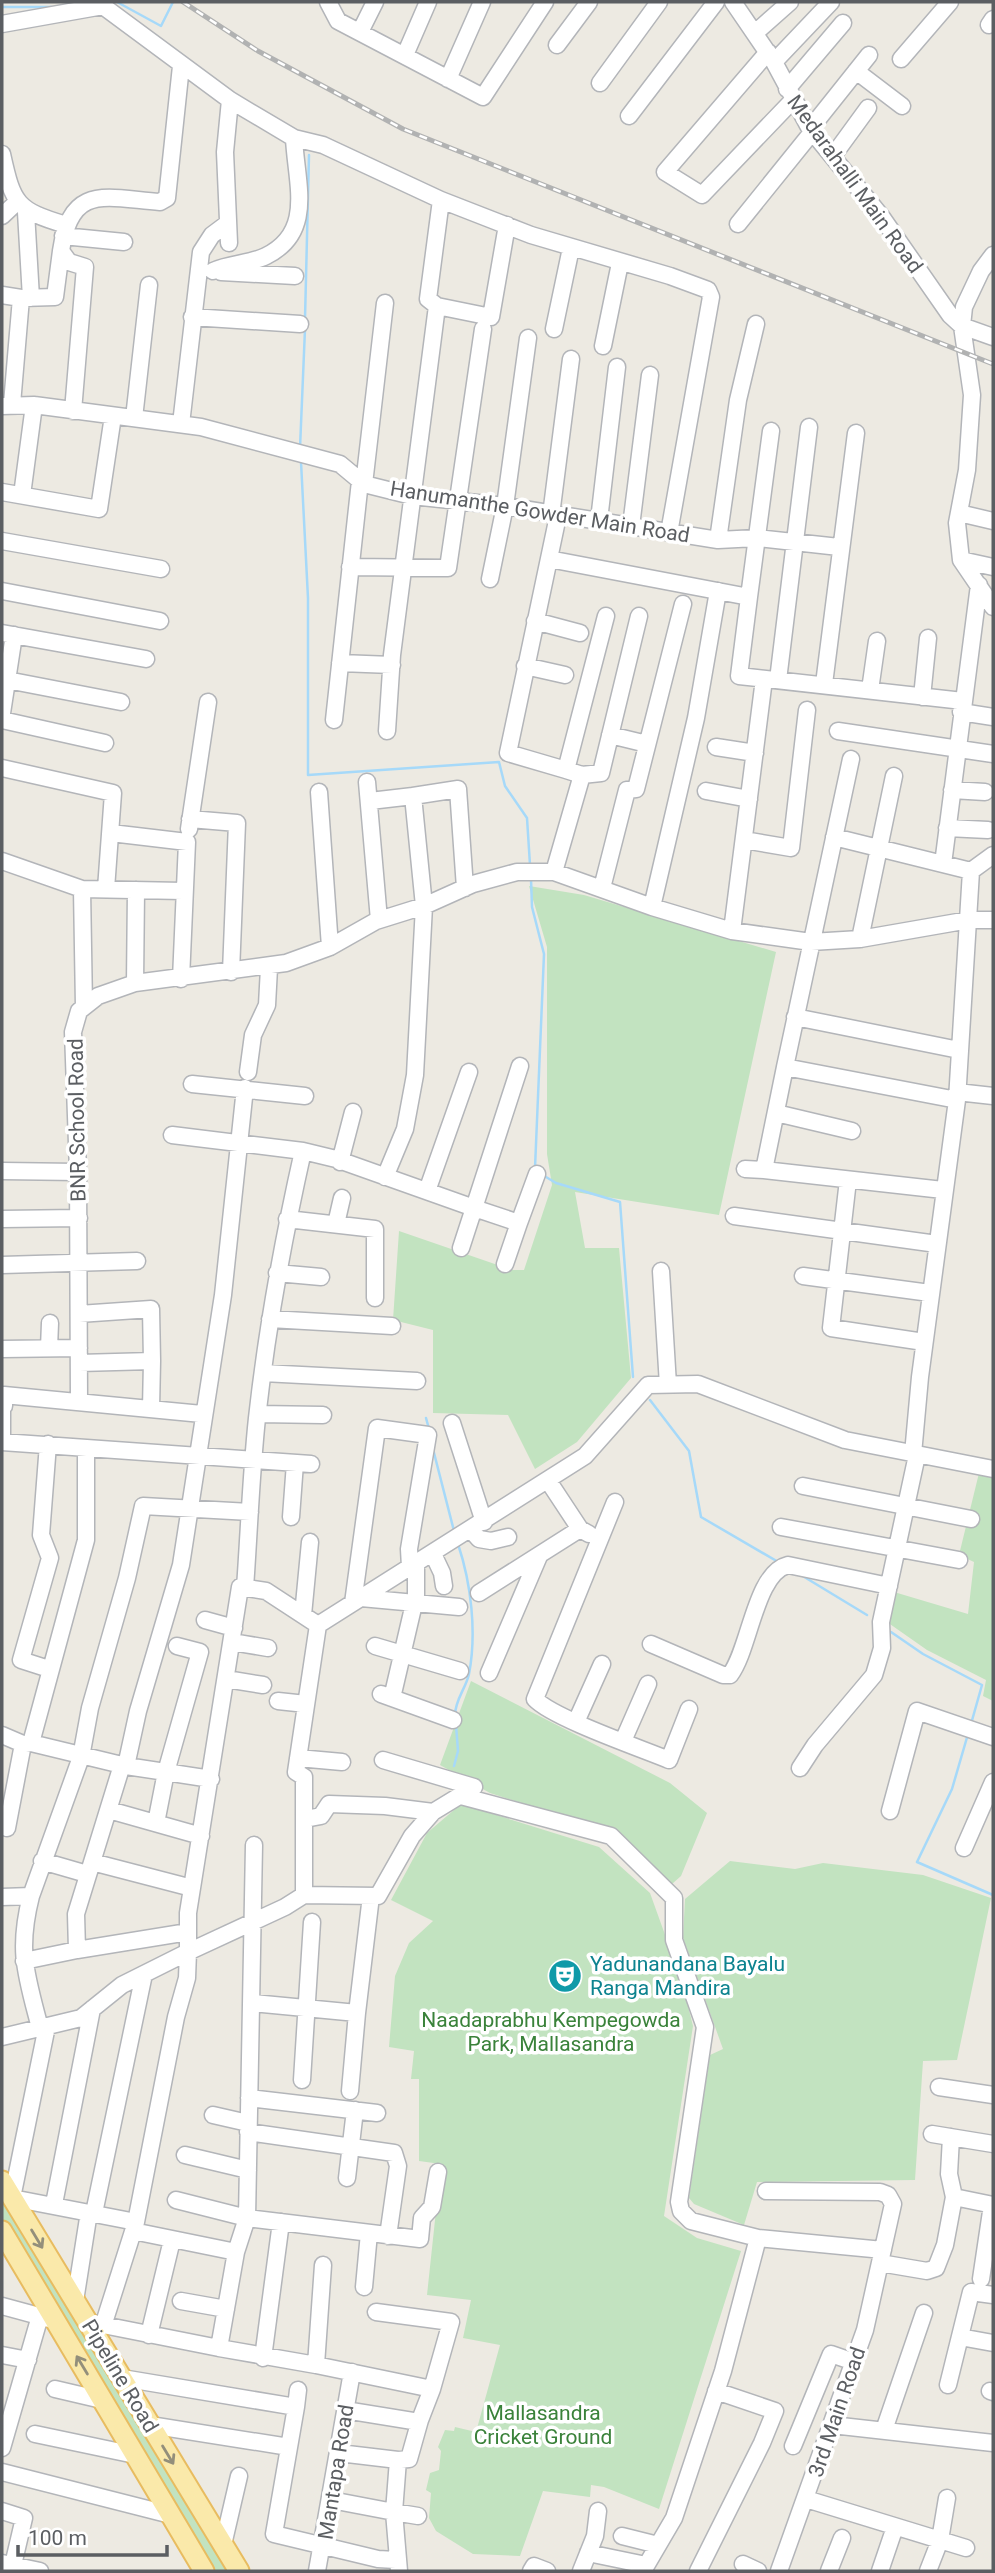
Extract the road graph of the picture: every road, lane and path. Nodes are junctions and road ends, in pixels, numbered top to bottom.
1 (328, 2) edge
2 (374, 2) edge
3 (428, 2) edge
4 (482, 2) edge
5 (545, 2) edge
6 (589, 2) edge
7 (659, 2) edge
8 (716, 2) edge
9 (733, 2) edge
10 (790, 2) edge
11 (831, 2) edge
12 (950, 2) edge
13 (101, 4) edge
14 (844, 23) dead end
15 (2, 24) edge
16 (360, 32) junction
17 (755, 33) junction
18 (557, 45) dead end
19 (405, 55) junction
20 (869, 55) dead end
21 (771, 57) junction
22 (901, 59) dead end
23 (181, 66) junction
24 (856, 71) junction
25 (448, 79) junction
26 (600, 83) dead end
27 (790, 94) junction
28 (230, 100) junction
29 (902, 106) dead end
30 (868, 108) dead end
31 (629, 116) dead end
32 (811, 130) junction
33 (294, 138) junction
34 (2, 154) edge
35 (832, 156) junction
36 (441, 200) junction
37 (22, 207) junction
38 (2, 216) edge
39 (228, 223) junction
40 (738, 224) dead end
41 (507, 225) junction
42 (63, 237) junction
43 (124, 242) dead end
44 (229, 243) dead end
45 (571, 248) junction
46 (993, 255) edge
47 (620, 263) junction
48 (206, 271) junction
49 (295, 276) dead end
50 (149, 285) dead end
51 (2, 295) edge
52 (26, 298) junction
53 (385, 303) dead end
54 (437, 306) junction
55 (192, 317) junction
56 (300, 324) dead end
57 (756, 324) dead end
58 (961, 326) junction
59 (483, 329) dead end
60 (554, 329) dead end
61 (993, 337) edge
62 (528, 338) dead end
63 (603, 346) dead end
64 (571, 359) dead end
65 (617, 367) dead end
66 (650, 375) dead end
67 (7, 405) edge
68 (34, 405) junction
69 (73, 411) junction
70 (113, 416) junction
71 (134, 418) junction
72 (181, 424) junction
73 (809, 427) dead end
74 (771, 431) dead end
75 (856, 433) dead end
76 (362, 482) junction
77 (2, 492) edge
78 (22, 495) junction
79 (412, 496) junction
80 (460, 500) junction
81 (505, 506) junction
82 (959, 513) junction
83 (555, 515) junction
84 (599, 520) junction
85 (993, 521) edge
86 (631, 526) junction
87 (669, 533) junction
88 (757, 538) junction
89 (718, 540) junction
90 (2, 541) edge
91 (794, 542) junction
92 (839, 547) junction
93 (548, 559) junction
94 (961, 560) junction
95 (351, 567) junction
96 (403, 567) junction
97 (993, 567) edge
98 (161, 569) dead end
99 (490, 579) dead end
100 (979, 585) junction
101 (718, 591) junction
102 (2, 592) edge
103 (749, 597) junction
104 (683, 604) dead end
105 (993, 607) edge
106 (606, 616) dead end
107 (639, 616) dead end
108 (160, 621) dead end
109 (535, 621) junction
110 (580, 633) dead end
111 (8, 634) edge
112 (928, 638) dead end
113 (877, 641) dead end
114 (146, 659) dead end
115 (340, 663) junction
116 (392, 665) junction
117 (525, 666) junction
118 (565, 675) dead end
119 (771, 679) junction
120 (7, 680) junction
121 (824, 684) junction
122 (870, 690) junction
123 (922, 697) junction
124 (121, 702) dead end
125 (208, 702) dead end
126 (962, 706) junction
127 (807, 710) dead end
128 (2, 713) edge
129 (993, 717) edge
130 (2, 720) edge
131 (334, 720) dead end
132 (387, 731) dead end
133 (838, 731) dead end
134 (610, 735) junction
135 (105, 743) dead end
136 (647, 744) junction
137 (716, 747) dead end
138 (957, 748) junction
139 (755, 752) junction
140 (993, 754) edge
141 (851, 759) dead end
142 (2, 768) edge
143 (574, 773) junction
144 (894, 776) dead end
145 (367, 782) dead end
146 (951, 790) junction
147 (706, 791) dead end
148 (319, 792) dead end
149 (985, 792) dead end
150 (413, 796) junction
151 (749, 799) junction
152 (370, 801) junction
153 (190, 818) junction
154 (947, 828) junction
155 (988, 830) dead end
156 (111, 834) junction
157 (834, 837) junction
158 (744, 840) junction
159 (187, 842) junction
160 (878, 848) junction
161 (993, 855) edge
162 (943, 864) junction
163 (3, 865) edge
164 (971, 871) junction
165 (554, 872) junction
166 (465, 888) junction
167 (602, 888) junction
168 (82, 889) junction
169 (106, 889) junction
170 (136, 890) junction
171 (183, 891) junction
172 (424, 906) junction
173 (652, 907) junction
174 (379, 920) junction
175 (969, 920) junction
176 (993, 920) edge
177 (732, 930) junction
178 (860, 939) junction
179 (811, 942) junction
180 (330, 947) junction
181 (269, 968) junction
182 (232, 972) junction
183 (181, 979) junction
184 (135, 983) junction
185 (84, 1007) junction
186 (795, 1017) junction
187 (959, 1050) junction
188 (520, 1066) dead end
189 (785, 1067) junction
190 (248, 1072) dead end
191 (470, 1072) dead end
192 (192, 1084) dead end
193 (244, 1088) junction
194 (305, 1096) dead end
195 (957, 1096) junction
196 (993, 1096) edge
197 (353, 1112) dead end
198 (776, 1113) junction
199 (852, 1131) dead end
200 (172, 1135) dead end
201 (237, 1143) junction
202 (303, 1151) junction
203 (341, 1162) junction
204 (745, 1169) dead end
205 (764, 1170) junction
206 (2, 1171) edge
207 (78, 1171) junction
208 (537, 1174) dead end
209 (385, 1177) junction
210 (848, 1180) junction
211 (943, 1190) junction
212 (427, 1191) junction
213 (342, 1198) dead end
214 (474, 1208) junction
215 (734, 1216) dead end
216 (79, 1218) junction
217 (2, 1219) edge
218 (287, 1219) junction
219 (519, 1223) junction
220 (336, 1224) junction
221 (841, 1231) junction
222 (937, 1244) junction
223 (461, 1248) dead end
224 (137, 1261) dead end
225 (79, 1264) junction
226 (505, 1264) dead end
227 (2, 1265) edge
228 (661, 1271) dead end
229 (277, 1273) junction
230 (803, 1276) dead end
231 (321, 1277) dead end
232 (836, 1280) junction
233 (930, 1293) junction
234 (375, 1297) dead end
235 (79, 1314) junction
236 (270, 1319) junction
237 (50, 1323) dead end
238 (392, 1326) dead end
239 (924, 1342) junction
240 (49, 1348) junction
241 (2, 1349) edge
242 (79, 1355) junction
243 (152, 1360) junction
244 (263, 1373) junction
245 (417, 1381) dead end
246 (668, 1385) junction
247 (79, 1401) junction
248 (3, 1406) edge
249 (151, 1409) junction
250 (202, 1414) junction
251 (258, 1414) junction
252 (323, 1415) dead end
253 (452, 1423) dead end
254 (2, 1441) edge
255 (48, 1444) junction
256 (86, 1448) junction
257 (915, 1454) junction
258 (195, 1458) junction
259 (254, 1460) junction
260 (993, 1469) edge
261 (549, 1482) junction
262 (803, 1486) dead end
263 (615, 1502) dead end
264 (906, 1505) junction
265 (188, 1507) junction
266 (250, 1512) junction
267 (291, 1517) dead end
268 (971, 1519) dead end
269 (477, 1526) junction
270 (780, 1527) dead end
271 (580, 1530) junction
272 (508, 1537) dead end
273 (599, 1540) junction
274 (310, 1542) dead end
275 (897, 1548) junction
276 (433, 1554) junction
277 (539, 1556) junction
278 (959, 1560) dead end
279 (413, 1566) junction
280 (444, 1586) dead end
281 (889, 1586) junction
282 (245, 1588) junction
283 (480, 1593) dead end
284 (357, 1600) junction
285 (414, 1605) junction
286 (459, 1607) dead end
287 (303, 1615) junction
288 (205, 1620) dead end
289 (318, 1625) junction
290 (233, 1635) junction
291 (651, 1644) dead end
292 (177, 1646) dead end
293 (375, 1646) dead end
294 (268, 1648) dead end
295 (405, 1653) junction
296 (602, 1664) dead end
297 (49, 1670) junction
298 (460, 1671) dead end
299 (489, 1673) dead end
300 (226, 1679) junction
301 (648, 1684) dead end
302 (263, 1685) dead end
303 (278, 1701) dead end
304 (306, 1704) junction
305 (690, 1709) dead end
306 (453, 1720) dead end
307 (576, 1722) junction
308 (2, 1735) edge
309 (993, 1737) edge
310 (623, 1741) junction
311 (27, 1744) junction
312 (81, 1757) junction
313 (298, 1758) junction
314 (383, 1760) dead end
315 (342, 1762) dead end
316 (124, 1766) junction
317 (800, 1768) dead end
318 (166, 1772) junction
319 (211, 1779) junction
320 (993, 1782) edge
321 (461, 1796) junction
322 (109, 1810) junction
323 (890, 1811) dead end
324 (433, 1812) junction
325 (305, 1819) junction
326 (156, 1823) junction
327 (2, 1826) edge
328 (201, 1836) junction
329 (254, 1845) dead end
330 (964, 1848) dead end
331 (43, 1861) junction
332 (90, 1868) junction
333 (192, 1888) junction
334 (304, 1895) junction
335 (31, 1896) junction
336 (371, 1896) junction
337 (2, 1897) edge
338 (254, 1922) junction
339 (312, 1922) dead end
340 (188, 1932) junction
341 (77, 1950) junction
342 (188, 1952) junction
343 (24, 1961) junction
344 (144, 1974) junction
345 (253, 2003) junction
346 (306, 2008) junction
347 (92, 2009) junction
348 (357, 2013) junction
349 (44, 2027) junction
350 (2, 2037) edge
351 (302, 2080) dead end
352 (939, 2087) dead end
353 (351, 2091) dead end
354 (993, 2095) edge
355 (249, 2098) junction
356 (355, 2110) junction
357 (377, 2113) dead end
358 (213, 2115) dead end
359 (248, 2127) junction
360 (932, 2134) dead end
361 (951, 2137) junction
362 (993, 2144) edge
363 (351, 2145) junction
364 (185, 2155) dead end
365 (248, 2170) junction
366 (438, 2172) dead end
367 (347, 2178) dead end
368 (7, 2190) edge
369 (766, 2191) dead end
370 (954, 2197) junction
371 (176, 2200) dead end
372 (54, 2204) junction
373 (993, 2205) edge
374 (91, 2212) junction
375 (247, 2218) junction
376 (281, 2222) junction
377 (135, 2226) junction
378 (2, 2231) edge
379 (369, 2233) junction
380 (388, 2236) junction
381 (758, 2238) junction
382 (172, 2240) junction
383 (236, 2252) junction
384 (882, 2257) junction
385 (2, 2259) edge
386 (21, 2264) junction
387 (323, 2265) dead end
388 (981, 2279) dead end
389 (364, 2287) dead end
390 (993, 2295) edge
391 (75, 2301) junction
392 (181, 2301) dead end
393 (2, 2306) edge
394 (226, 2309) junction
395 (376, 2312) dead end
396 (924, 2313) dead end
397 (47, 2318) junction
398 (96, 2324) junction
399 (149, 2335) junction
400 (960, 2337) junction
401 (993, 2343) edge
402 (219, 2348) junction
403 (2, 2355) edge
404 (263, 2358) junction
405 (28, 2360) junction
406 (854, 2362) junction
407 (316, 2365) junction
408 (352, 2372) junction
409 (122, 2378) junction
410 (948, 2385) dead end
411 (55, 2389) dead end
412 (432, 2389) junction
413 (298, 2390) dead end
414 (716, 2390) junction
415 (102, 2400) junction
416 (296, 2407) junction
417 (345, 2410) junction
418 (419, 2422) junction
419 (150, 2425) junction
420 (832, 2425) junction
421 (884, 2430) junction
422 (35, 2434) dead end
423 (993, 2443) edge
424 (793, 2446) dead end
425 (289, 2447) junction
426 (2, 2448) edge
427 (339, 2453) junction
428 (135, 2455) junction
429 (398, 2460) junction
430 (2, 2472) edge
431 (239, 2476) dead end
432 (947, 2498) dead end
433 (806, 2499) junction
434 (331, 2500) junction
435 (2, 2511) edge
436 (598, 2511) dead end
437 (394, 2512) junction
438 (171, 2515) junction
439 (418, 2516) dead end
440 (895, 2527) junction
441 (622, 2536) dead end
442 (842, 2538) dead end
443 (940, 2540) junction
444 (223, 2545) junction
445 (658, 2545) junction
446 (324, 2546) junction
447 (966, 2548) dead end
448 (588, 2553) junction
449 (398, 2565) edge
450 (7, 2566) edge
451 (645, 2568) edge
452 (40, 2571) edge
453 (204, 2571) edge
454 (239, 2571) edge
455 (317, 2571) edge
456 (531, 2571) edge
457 (547, 2571) edge
458 (581, 2571) edge
459 (698, 2571) edge
460 (779, 2571) edge
461 (829, 2571) edge
462 (880, 2571) edge
463 (928, 2571) edge

1 - 16 street
2 - 16 street
3 - 19 street
4 - 25 street
5 - 25 street
6 - 18 street
7 - 26 street
8 - 31 street
9 - 17 street, Medarahalli Main Road
10 - 17 street
11 - 21 street
12 - 22 street
13 - 15 street
13 - 23 street
14 - 27 street
16 - 19 street
17 - 21 street, Medarahalli Main Road
19 - 25 street
20 - 24 street
21 - 27 street, Medarahalli Main Road
21 - 27 street
23 - 28 street
23 - 42 street
24 - 29 street
24 - 32 street
27 - 32 street, Medarahalli Main Road
28 - 33 street
28 - 39 street
30 - 35 street
32 - 35 street, Medarahalli Main Road
32 - 40 street
33 - 36 street
33 - 48 street
34 - 37 street
35 - 58 street, Medarahalli Main Road
36 - 41 street
36 - 54 street
37 - 38 street
37 - 42 street
37 - 52 street
39 - 44 street
39 - 48 street
41 - 45 street
41 - 54 street
42 - 43 street
42 - 52 street
42 - 69 street
45 - 47 street
45 - 60 street
46 - 58 street
47 - 63 street
47 - 87 street
48 - 49 street
48 - 55 street
50 - 71 street
51 - 52 street
52 - 67 street
53 - 76 street
54 - 79 street
55 - 56 street
55 - 72 street
57 - 89 street
58 - 61 street
58 - 82 street
59 - 80 street
62 - 81 street
64 - 83 street
65 - 84 street
66 - 86 street
67 - 68 street, Hanumanthe Gowder Main Road
68 - 69 street, Hanumanthe Gowder Main Road
68 - 78 street
69 - 70 street, Hanumanthe Gowder Main Road
70 - 71 street, Hanumanthe Gowder Main Road
70 - 78 street
71 - 72 street, Hanumanthe Gowder Main Road
72 - 76 street, Hanumanthe Gowder Main Road
73 - 91 street
74 - 88 street
75 - 92 street
76 - 79 street, Hanumanthe Gowder Main Road
76 - 95 street
77 - 78 street
79 - 80 street, Hanumanthe Gowder Main Road
79 - 96 street
80 - 81 street, Hanumanthe Gowder Main Road
80 - 96 street
81 - 83 street, Hanumanthe Gowder Main Road
81 - 99 street
82 - 85 street
82 - 94 street
83 - 84 street, Hanumanthe Gowder Main Road
83 - 93 street
84 - 86 street, Hanumanthe Gowder Main Road
86 - 87 street, Hanumanthe Gowder Main Road
87 - 89 street, Hanumanthe Gowder Main Road
88 - 89 street, Hanumanthe Gowder Main Road
88 - 91 street, Hanumanthe Gowder Main Road
88 - 103 street
90 - 98 street
91 - 92 street, Hanumanthe Gowder Main Road
91 - 119 street
92 - 121 street
93 - 101 street
93 - 109 street
94 - 97 street
94 - 100 street
95 - 96 street
95 - 115 street
96 - 116 street
100 - 105 street
100 - 126 street
101 - 103 street
101 - 173 street
102 - 108 street
103 - 119 street
104 - 136 street
106 - 143 street
107 - 134 street
109 - 110 street
109 - 117 street
111 - 114 street
111 - 120 street
112 - 123 street
113 - 122 street
115 - 116 street
115 - 131 street
116 - 132 street
117 - 118 street
117 - 143 street
119 - 121 street
119 - 139 street
120 - 124 street
120 - 128 street
121 - 122 street
122 - 123 street
123 - 126 street
125 - 153 street
126 - 129 street
126 - 138 street
127 - 158 street
130 - 135 street
133 - 138 street
134 - 136 street
134 - 143 street
136 - 167 street
137 - 139 street
138 - 140 street
138 - 146 street
139 - 151 street
141 - 157 street
142 - 156 street
143 - 165 street
144 - 160 street
145 - 152 street
146 - 149 street
146 - 154 street
147 - 151 street
148 - 180 street
150 - 152 street
150 - 166 street
150 - 172 street
151 - 158 street
152 - 174 street
153 - 159 street
153 - 182 street
154 - 155 street
154 - 162 street
156 - 159 street
156 - 169 street
157 - 160 street
157 - 179 street
158 - 177 street
159 - 171 street
160 - 162 street
160 - 178 street
161 - 164 street
162 - 164 street
163 - 168 street
164 - 175 street
165 - 166 street, BNR School Road
165 - 167 street, BNR School Road
166 - 172 street, BNR School Road
167 - 173 street, BNR School Road
168 - 169 street
168 - 185 street
169 - 170 street
170 - 171 street
170 - 184 street
171 - 183 street
172 - 174 street, BNR School Road
172 - 209 street
173 - 177 street, BNR School Road
174 - 180 street, BNR School Road
175 - 176 street, BNR School Road
175 - 178 street, BNR School Road
175 - 187 street
177 - 179 street, BNR School Road
178 - 179 street, BNR School Road
179 - 186 street
180 - 181 street, BNR School Road
181 - 182 street, BNR School Road
181 - 190 street
182 - 183 street, BNR School Road
183 - 184 street, BNR School Road
184 - 185 street, BNR School Road
185 - 207 street, BNR School Road
186 - 187 street
186 - 189 street
187 - 195 street
188 - 214 street
189 - 195 street
189 - 198 street
191 - 212 street
192 - 193 street
193 - 194 street
193 - 201 street
195 - 196 street
195 - 211 street
197 - 203 street
198 - 199 street
198 - 205 street
200 - 201 street
201 - 202 street
201 - 250 street
202 - 203 street
202 - 218 street
203 - 209 street
204 - 205 street
205 - 210 street
206 - 207 street
207 - 216 street, BNR School Road
208 - 219 street
209 - 212 street
210 - 211 street
210 - 221 street
211 - 222 street
212 - 214 street
213 - 220 street
214 - 219 street
214 - 223 street
215 - 221 street
216 - 217 street
216 - 225 street, BNR School Road
218 - 220 street
218 - 229 street
219 - 226 street
220 - 234 street
221 - 222 street
221 - 232 street
222 - 233 street
224 - 225 street
225 - 227 street
225 - 235 street, BNR School Road
228 - 246 street
229 - 231 street
229 - 236 street
230 - 232 street
232 - 233 street
232 - 239 street
233 - 239 street
235 - 242 street, BNR School Road
235 - 243 street
236 - 238 street
236 - 244 street
237 - 240 street
239 - 257 street
240 - 241 street
240 - 242 street
242 - 243 street
242 - 247 street, BNR School Road
243 - 249 street
244 - 245 street
244 - 251 street
246 - 257 street
246 - 261 street
247 - 248 street
247 - 249 street
248 - 254 street
249 - 250 street
250 - 258 street
251 - 252 street
251 - 259 street
253 - 269 street
254 - 255 street
255 - 256 street
255 - 297 street
256 - 258 street
256 - 297 street
257 - 260 street
257 - 264 street
258 - 259 street
258 - 265 street
259 - 266 street
259 - 267 street
261 - 269 street
261 - 271 street
262 - 264 street
263 - 273 street
264 - 268 street
264 - 275 street
265 - 266 street
265 - 312 street
265 - 316 street
266 - 282 street
269 - 272 street
269 - 276 street
270 - 275 street
271 - 273 street
271 - 277 street
273 - 307 street
274 - 287 street
275 - 278 street
275 - 281 street
276 - 279 street
276 - 280 street
277 - 283 street
277 - 299 street
279 - 284 street
279 - 284 street
279 - 285 street
281 - 291 street
281 - 317 street
282 - 287 street
282 - 290 street
284 - 285 street
284 - 289 street
285 - 286 street
285 - 295 street
287 - 289 street
288 - 290 street
289 - 304 street
290 - 294 street
290 - 300 street
292 - 318 street
293 - 295 street
295 - 298 street
295 - 306 street
296 - 307 street
297 - 311 street
300 - 302 street
300 - 319 street
301 - 310 street
303 - 304 street
304 - 313 street
305 - 310 street
307 - 310 street
308 - 311 street
309 - 323 street
311 - 312 street
311 - 327 street
312 - 316 street
312 - 331 street
313 - 315 street
313 - 325 street
314 - 321 street
316 - 318 street
316 - 322 street
318 - 319 street
318 - 326 street
319 - 328 street
320 - 330 street
321 - 324 street
321 - 381 street
322 - 326 street
322 - 332 street
324 - 325 street
324 - 336 street
325 - 334 street
326 - 328 street
328 - 333 street
329 - 338 street
331 - 332 street
331 - 335 street
332 - 333 street
332 - 341 street
333 - 340 street
334 - 336 street
334 - 338 street
335 - 337 street
335 - 343 street
336 - 348 street
338 - 342 street
338 - 345 street
339 - 346 street
340 - 341 street
340 - 342 street
341 - 343 street
342 - 344 street
342 - 377 street
343 - 349 street
344 - 347 street
344 - 374 street
345 - 346 street
345 - 355 street
346 - 348 street
346 - 351 street
347 - 349 street
347 - 372 street
348 - 353 street
349 - 350 street
349 - 368 street
352 - 354 street
355 - 356 street
355 - 359 street
356 - 357 street
356 - 363 street
358 - 359 street
359 - 363 street
359 - 365 street
360 - 361 street
361 - 362 street
361 - 370 street
363 - 367 street
363 - 380 street
364 - 365 street
365 - 375 street
366 - 380 street
368 - 372 street
368 -> 391 main road, Pipeline Road
369 - 384 street, 3rd Main Road
370 - 373 street
370 - 384 street
371 - 375 street
372 - 374 street
373 - 388 street
374 - 377 street
374 - 391 street
375 - 376 street
375 - 383 street
376 - 379 street
376 - 404 street
377 - 382 street
377 - 398 street
378 - 386 main road, Pipeline Road
379 - 380 street
379 - 389 street
381 - 384 street
381 - 414 street
382 - 383 street
382 - 399 street
383 - 394 street
384 - 406 street, 3rd Main Road
385 - 386 street
386 - 397 main road, Pipeline Road
387 - 407 street
390 - 400 street
391 - 398 main road, Pipeline Road
392 - 394 street
393 - 397 street
394 - 402 street
395 - 412 street
396 - 421 street
397 - 405 street
415 -> 397 main road, Pipeline Road
398 - 399 street
398 - 409 main road, Pipeline Road
399 - 402 street
400 - 401 street
400 - 410 street
402 - 404 street
403 - 405 street
404 - 407 street
405 - 426 street
406 - 420 street, 3rd Main Road
406 - 424 street
407 - 408 street
408 - 412 street
408 - 417 street, Mantapa Road
409 - 416 street
409 - 419 main road, Pipeline Road
411 - 415 street
412 - 418 street
413 - 416 street
414 - 445 street
414 - 459 street
415 - 428 main road, Pipeline Road
416 - 425 street
417 - 418 street
417 - 427 street, Mantapa Road
418 - 429 street
419 - 425 street
419 -> 444 main road, Pipeline Road
420 - 421 street
420 - 433 street, 3rd Main Road
421 - 423 street
422 - 428 street
425 - 446 street
427 - 429 street
427 - 434 street, Mantapa Road
428 - 438 main road, Pipeline Road
429 - 437 street
430 - 438 street
431 - 444 street
432 - 443 street
433 - 440 street
433 - 460 street, 3rd Main Road
434 - 437 street
434 - 446 street, Mantapa Road
435 - 450 street
436 - 448 street
437 - 439 street
437 - 449 street
438 - 453 main road, Pipeline Road
440 - 443 street
440 - 462 street
441 - 445 street
442 - 461 street
443 - 447 street
443 - 463 street
444 - 454 main road, Pipeline Road
445 - 451 street
446 - 449 street
446 - 455 street, Mantapa Road
448 - 451 street
448 - 458 street
450 - 452 street
456 - 457 street

